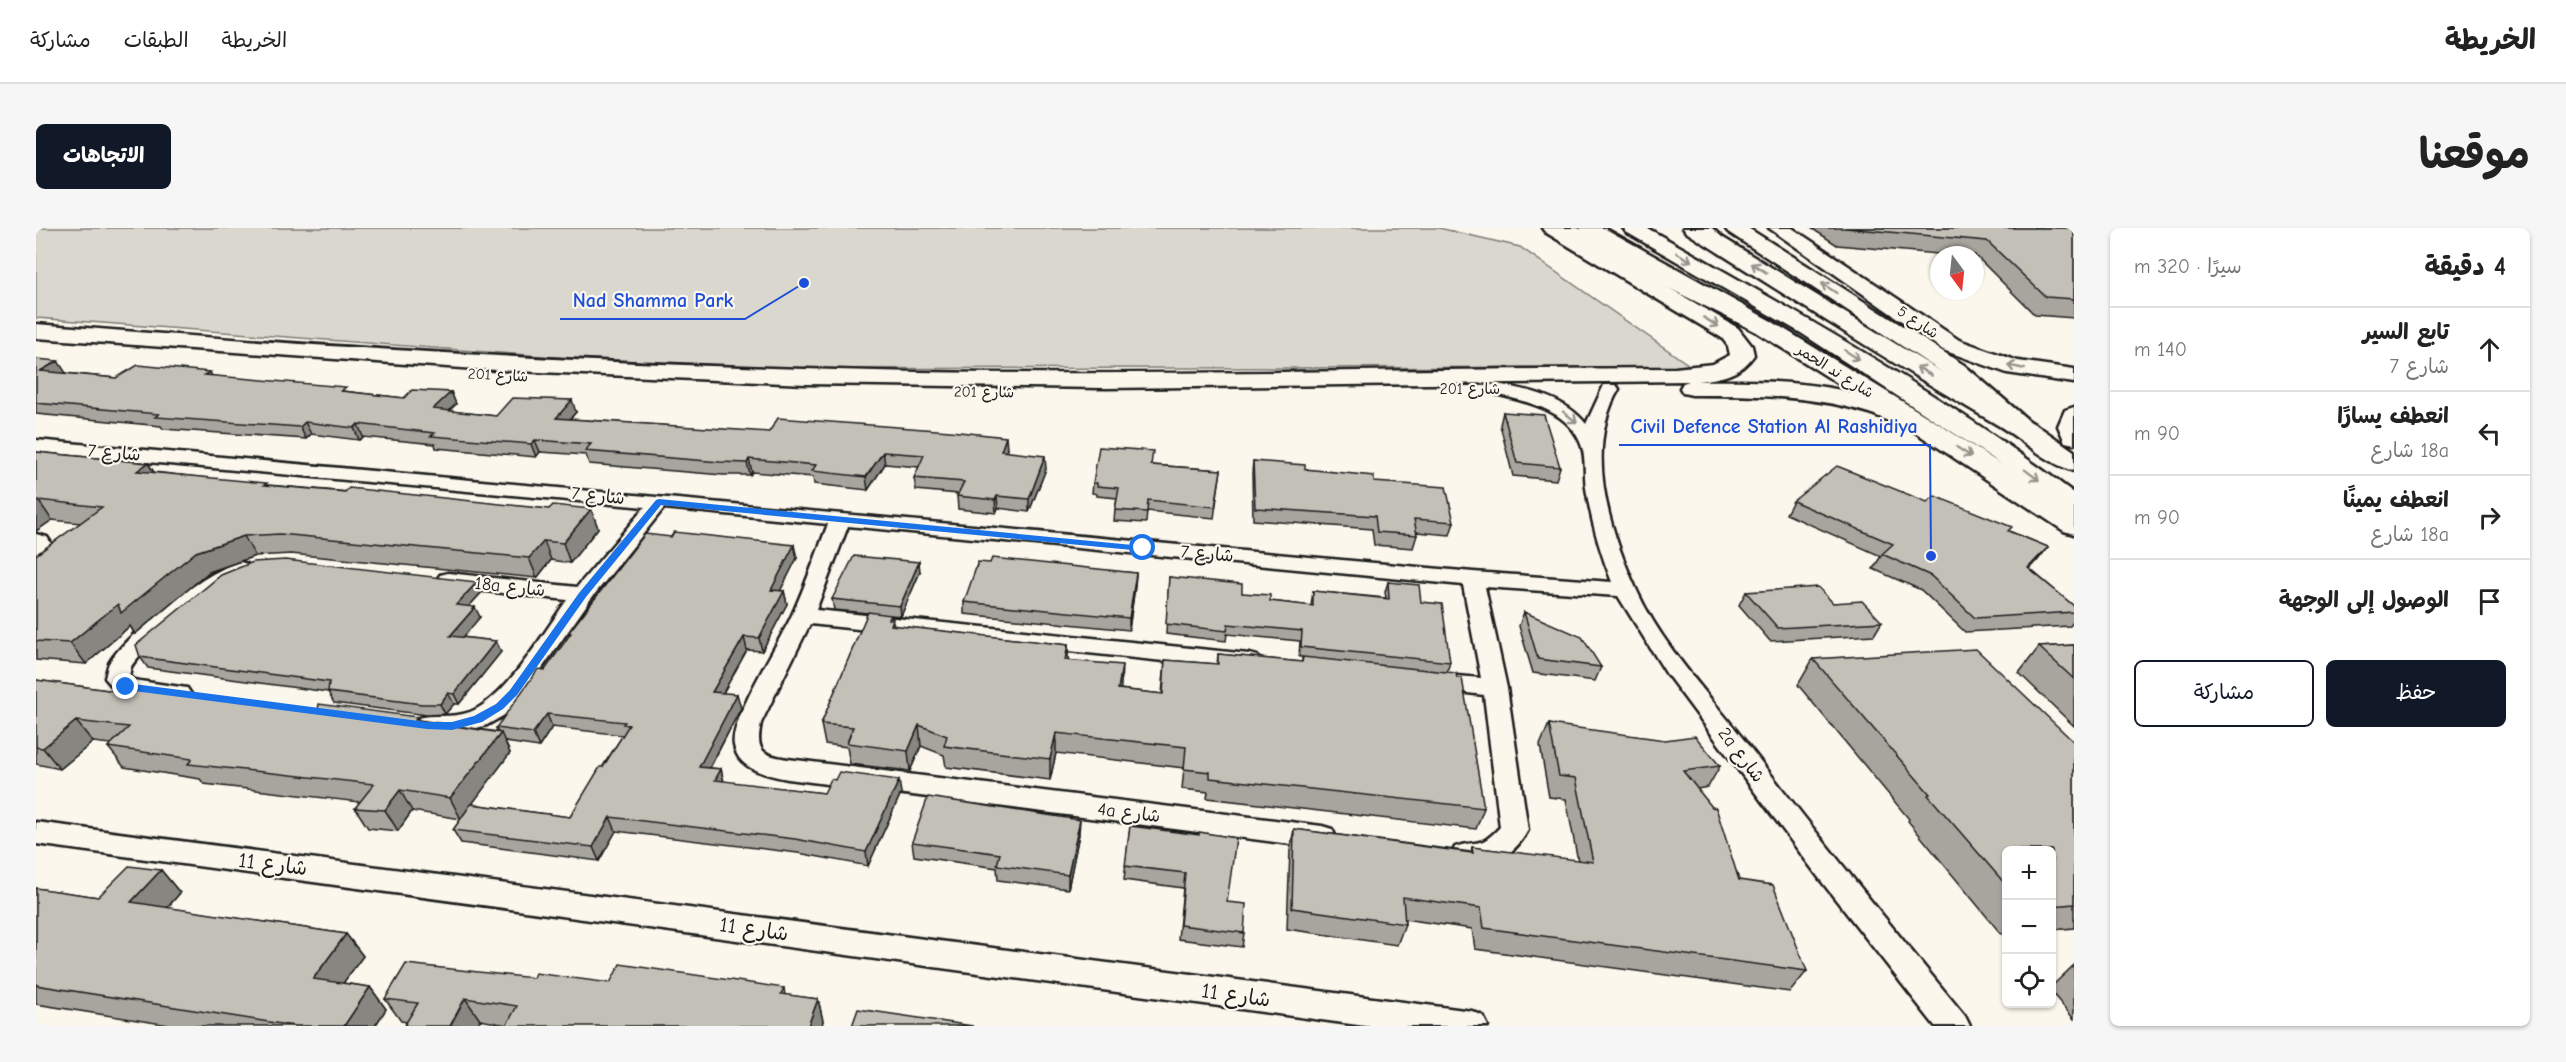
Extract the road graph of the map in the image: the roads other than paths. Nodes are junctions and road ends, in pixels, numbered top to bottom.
1 (1552, 228) edge
2 (1563, 228) edge
3 (1590, 228) edge
4 (1633, 228) edge
5 (1693, 228) edge
6 (1779, 228) edge
7 (1742, 232) edge
8 (1708, 234) edge
9 (1763, 326) junction
10 (36, 331) edge
11 (36, 342) edge
12 (1733, 365) junction
13 (2074, 376) edge
14 (1763, 388) junction
15 (1497, 389) junction
16 (1610, 389) junction
17 (2074, 416) edge
18 (1927, 428) junction
19 (2029, 432) junction
20 (2074, 436) edge
21 (36, 446) edge
22 (1593, 451) junction
23 (2074, 463) edge
24 (659, 502) junction
25 (2074, 507) edge
26 (840, 519) junction
27 (2074, 525) edge
28 (36, 540) edge
29 (265, 563) edge
30 (36, 568) edge
31 (431, 578) edge
32 (1473, 579) junction
33 (1626, 590) junction
34 (582, 595) junction
35 (803, 616) junction
36 (1272, 665) edge
37 (1413, 679) edge
38 (1495, 688) junction
39 (204, 697) edge
40 (404, 723) edge
41 (36, 833) edge
42 (1347, 841) edge
43 (1442, 853) edge
44 (1472, 1026) edge
45 (1954, 1026) edge

1 -> 12 main road
2 - 9 main road
3 - 9 main road, شارع ند الحمر
4 -> 25 main road
5 - 8 main road
13 -> 6 main road, شارع 5
19 -> 7 main road
19 -> 8 main road
9 - 18 main road, شارع ند الحمر
10 - 12 main road, شارع 201
11 - 15 main road, شارع 201
12 - 14 main road
14 - 16 main road, شارع 201
14 - 18 main road, شارع 201
15 - 16 main road, شارع 201
15 -> 22 street, 2a شارع
16 - 22 street, 2a شارع
17 - 20 main road
18 -> 27 main road, شارع ند الحمر
19 - 23 main road
21 - 24 street, شارع 7
22 - 33 street, 2a شارع
24 - 26 street, شارع 7
24 - 34 street
26 - 32 street, شارع 7
26 - 35 street, 4a شارع
28 - 30 street
29 - 39 street
31 - 34 street, 18a شارع
32 - 33 street, شارع 7
32 - 38 street
33 - 45 street, 2a شارع
34 - 40 street
35 - 36 street
35 - 42 street, 4a شارع
37 - 38 street
38 - 43 street
41 - 44 street, شارع 11

